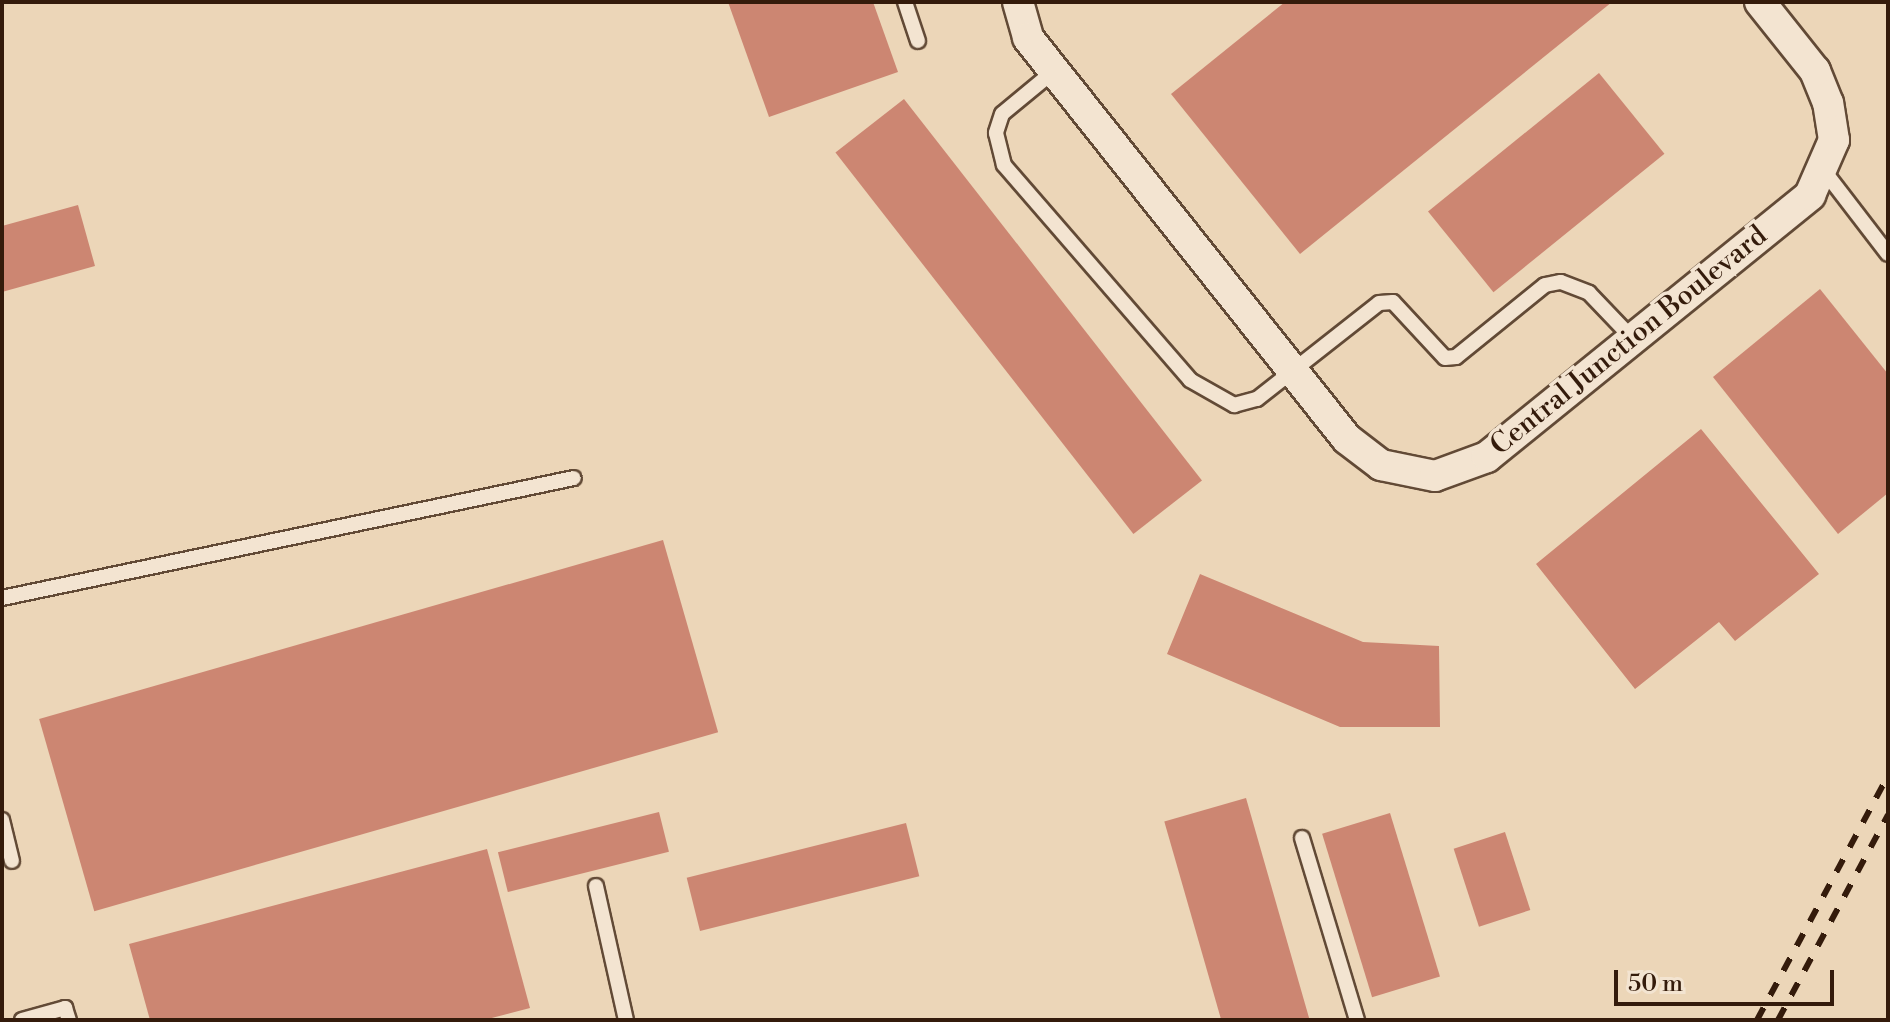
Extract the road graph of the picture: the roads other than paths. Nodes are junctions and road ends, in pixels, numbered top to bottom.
1 (905, 2) edge
2 (1018, 2) edge
3 (1760, 2) edge
4 (918, 41) dead end
5 (1054, 71) junction
6 (1825, 172) junction
7 (1888, 254) edge
8 (1633, 339) junction
9 (1292, 369) junction
10 (574, 478) dead end
11 (2, 598) edge
12 (2, 820) edge
13 (1302, 838) dead end
14 (12, 861) dead end
15 (596, 886) dead end
16 (22, 1020) edge
17 (69, 1020) edge
18 (626, 1020) edge
19 (1357, 1020) edge

1 - 4 lane
2 - 5 street, Central Junction Boulevard
3 - 6 street, Central Junction Boulevard
5 - 9 street, Central Junction Boulevard
5 - 9 lane
6 - 7 lane
6 - 8 street, Central Junction Boulevard
8 - 9 street, Central Junction Boulevard
8 - 9 lane
10 - 11 lane
12 - 14 lane
13 - 19 lane
15 - 18 lane
16 - 17 lane

